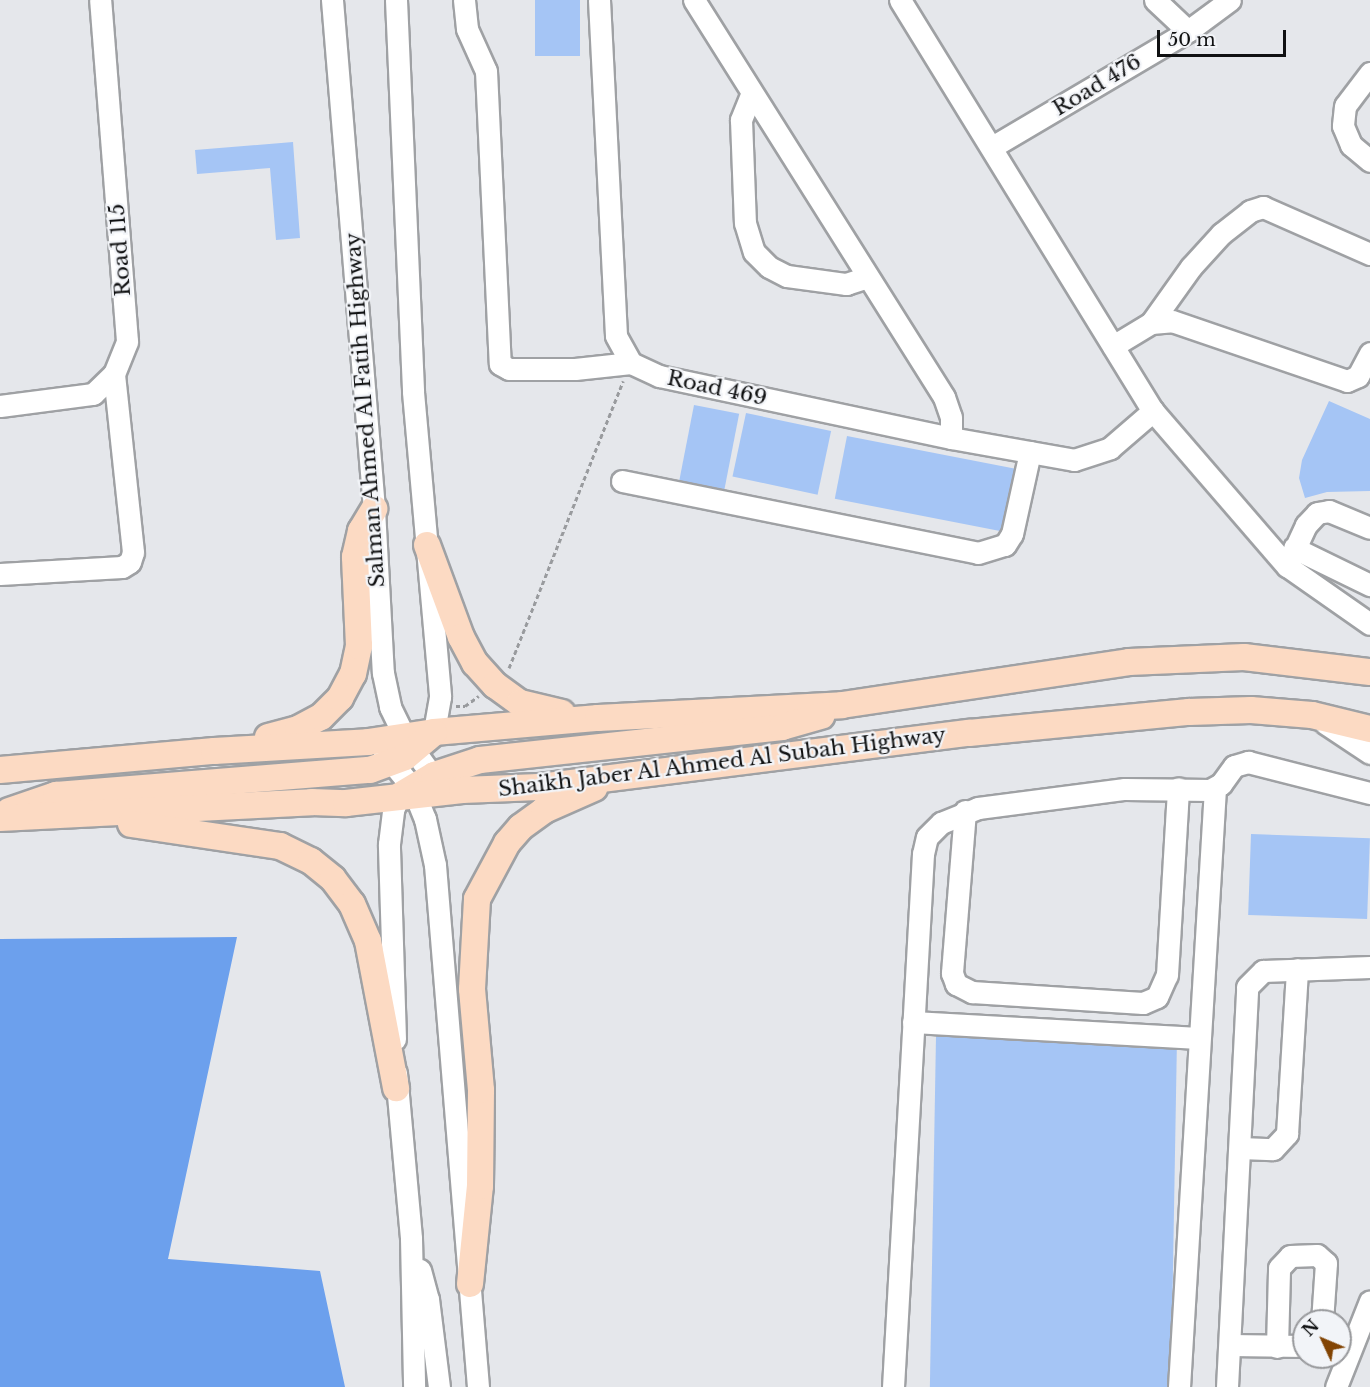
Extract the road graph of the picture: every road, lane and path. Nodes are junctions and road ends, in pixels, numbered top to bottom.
1 (100, 0) edge
2 (332, 0) edge
3 (396, 0) edge
4 (464, 0) edge
5 (599, 0) edge
6 (694, 0) edge
7 (900, 0) edge
8 (1230, 0) edge
9 (1169, 4) edge
10 (1188, 31) junction
11 (1370, 73) edge
12 (751, 95) junction
13 (992, 147) junction
14 (1370, 161) edge
15 (1370, 254) edge
16 (867, 277) junction
17 (1151, 323) junction
18 (1113, 346) junction
19 (1370, 353) edge
20 (631, 363) junction
21 (114, 374) junction
22 (0, 406) edge
23 (1153, 411) junction
24 (951, 438) junction
25 (1030, 452) junction
26 (622, 481) dead end
27 (374, 509) junction
28 (1370, 528) edge
29 (427, 545) junction
30 (1290, 557) junction
31 (0, 574) edge
32 (1370, 585) edge
33 (1370, 624) edge
34 (1370, 672) edge
35 (495, 685) junction
36 (842, 705) junction
37 (440, 706) junction
38 (1312, 715) junction
39 (598, 718) junction
40 (1370, 729) edge
41 (434, 732) junction
42 (214, 751) junction
43 (404, 751) junction
44 (1370, 753) edge
45 (0, 770) edge
46 (434, 775) junction
47 (622, 777) junction
48 (1178, 788) junction
49 (1215, 788) junction
50 (462, 790) junction
51 (408, 794) junction
52 (1370, 794) edge
53 (965, 811) junction
54 (0, 816) edge
55 (81, 816) junction
56 (1370, 967) edge
57 (1297, 969) junction
58 (913, 1022) junction
59 (1199, 1038) junction
60 (396, 1088) junction
61 (1240, 1148) junction
62 (411, 1238) junction
63 (470, 1284) junction
64 (1370, 1301) edge
65 (1323, 1309) edge
66 (1230, 1345) junction
67 (1292, 1346) edge
68 (1277, 1347) junction
69 (414, 1387) edge
70 (439, 1387) edge
71 (478, 1387) edge
72 (893, 1387) edge
73 (1179, 1387) edge
74 (1227, 1387) edge
75 (1336, 1387) edge

1 - 21 street, Road 115
2 - 27 street, Salman Ahmed Al Fatih Highway
3 - 29 street
4 - 20 street
5 - 20 street
6 - 12 street
7 - 13 street
8 - 10 street, Road 476
9 - 10 street
10 - 13 street, Road 476
11 - 14 street
12 - 16 street
12 - 16 street
13 - 18 street
15 - 17 street
16 - 24 street
17 - 18 street
17 - 19 street
18 - 23 street
20 - 24 street, Road 469
20 - 35 path
21 - 22 street, Road 115
21 - 31 street
23 - 25 street, Road 469
23 - 30 street
24 - 25 street, Road 469
25 - 26 street
27 - 42 main road
27 - 43 street, Salman Ahmed Al Fatih Highway
28 - 30 street
29 - 35 main road
29 - 37 street
30 - 32 street
30 - 33 street
34 - 36 main road, Shaikh Jaber Al Ahmed Al Subah Highway
35 - 37 path
35 - 39 main road
36 - 39 main road, Shaikh Jaber Al Ahmed Al Subah Highway
36 - 46 main road
37 - 41 street
38 - 40 main road, Shaikh Jaber Al Ahmed Al Subah Highway
38 - 44 street
38 - 47 main road, Shaikh Jaber Al Ahmed Al Subah Highway
39 - 41 main road, Shaikh Jaber Al Ahmed Al Subah Highway
41 - 43 main road, Shaikh Jaber Al Ahmed Al Subah Highway
42 - 43 main road, Shaikh Jaber Al Ahmed Al Subah Highway
42 - 45 main road, Shaikh Jaber Al Ahmed Al Subah Highway
43 - 46 street, Salman Ahmed Al Fatih Highway
43 - 51 street
43 - 54 main road
46 - 50 street, Salman Ahmed Al Fatih Highway
46 - 51 main road
47 - 50 main road, Shaikh Jaber Al Ahmed Al Subah Highway
47 - 63 main road
48 - 49 street
48 - 53 street
48 - 53 street
49 - 52 street
49 - 59 street
50 - 51 main road, Shaikh Jaber Al Ahmed Al Subah Highway
51 - 55 main road, Shaikh Jaber Al Ahmed Al Subah Highway
51 - 60 street
51 - 63 street
53 - 58 street
54 - 55 main road, Shaikh Jaber Al Ahmed Al Subah Highway
55 - 60 main road
56 - 57 street
57 - 61 street
57 - 61 street
58 - 59 street
58 - 72 street
59 - 73 street
60 - 62 street
61 - 66 street
62 - 69 street
62 - 70 street
63 - 71 street
64 - 75 street
65 - 68 street
66 - 68 street
66 - 74 street
67 - 68 street

